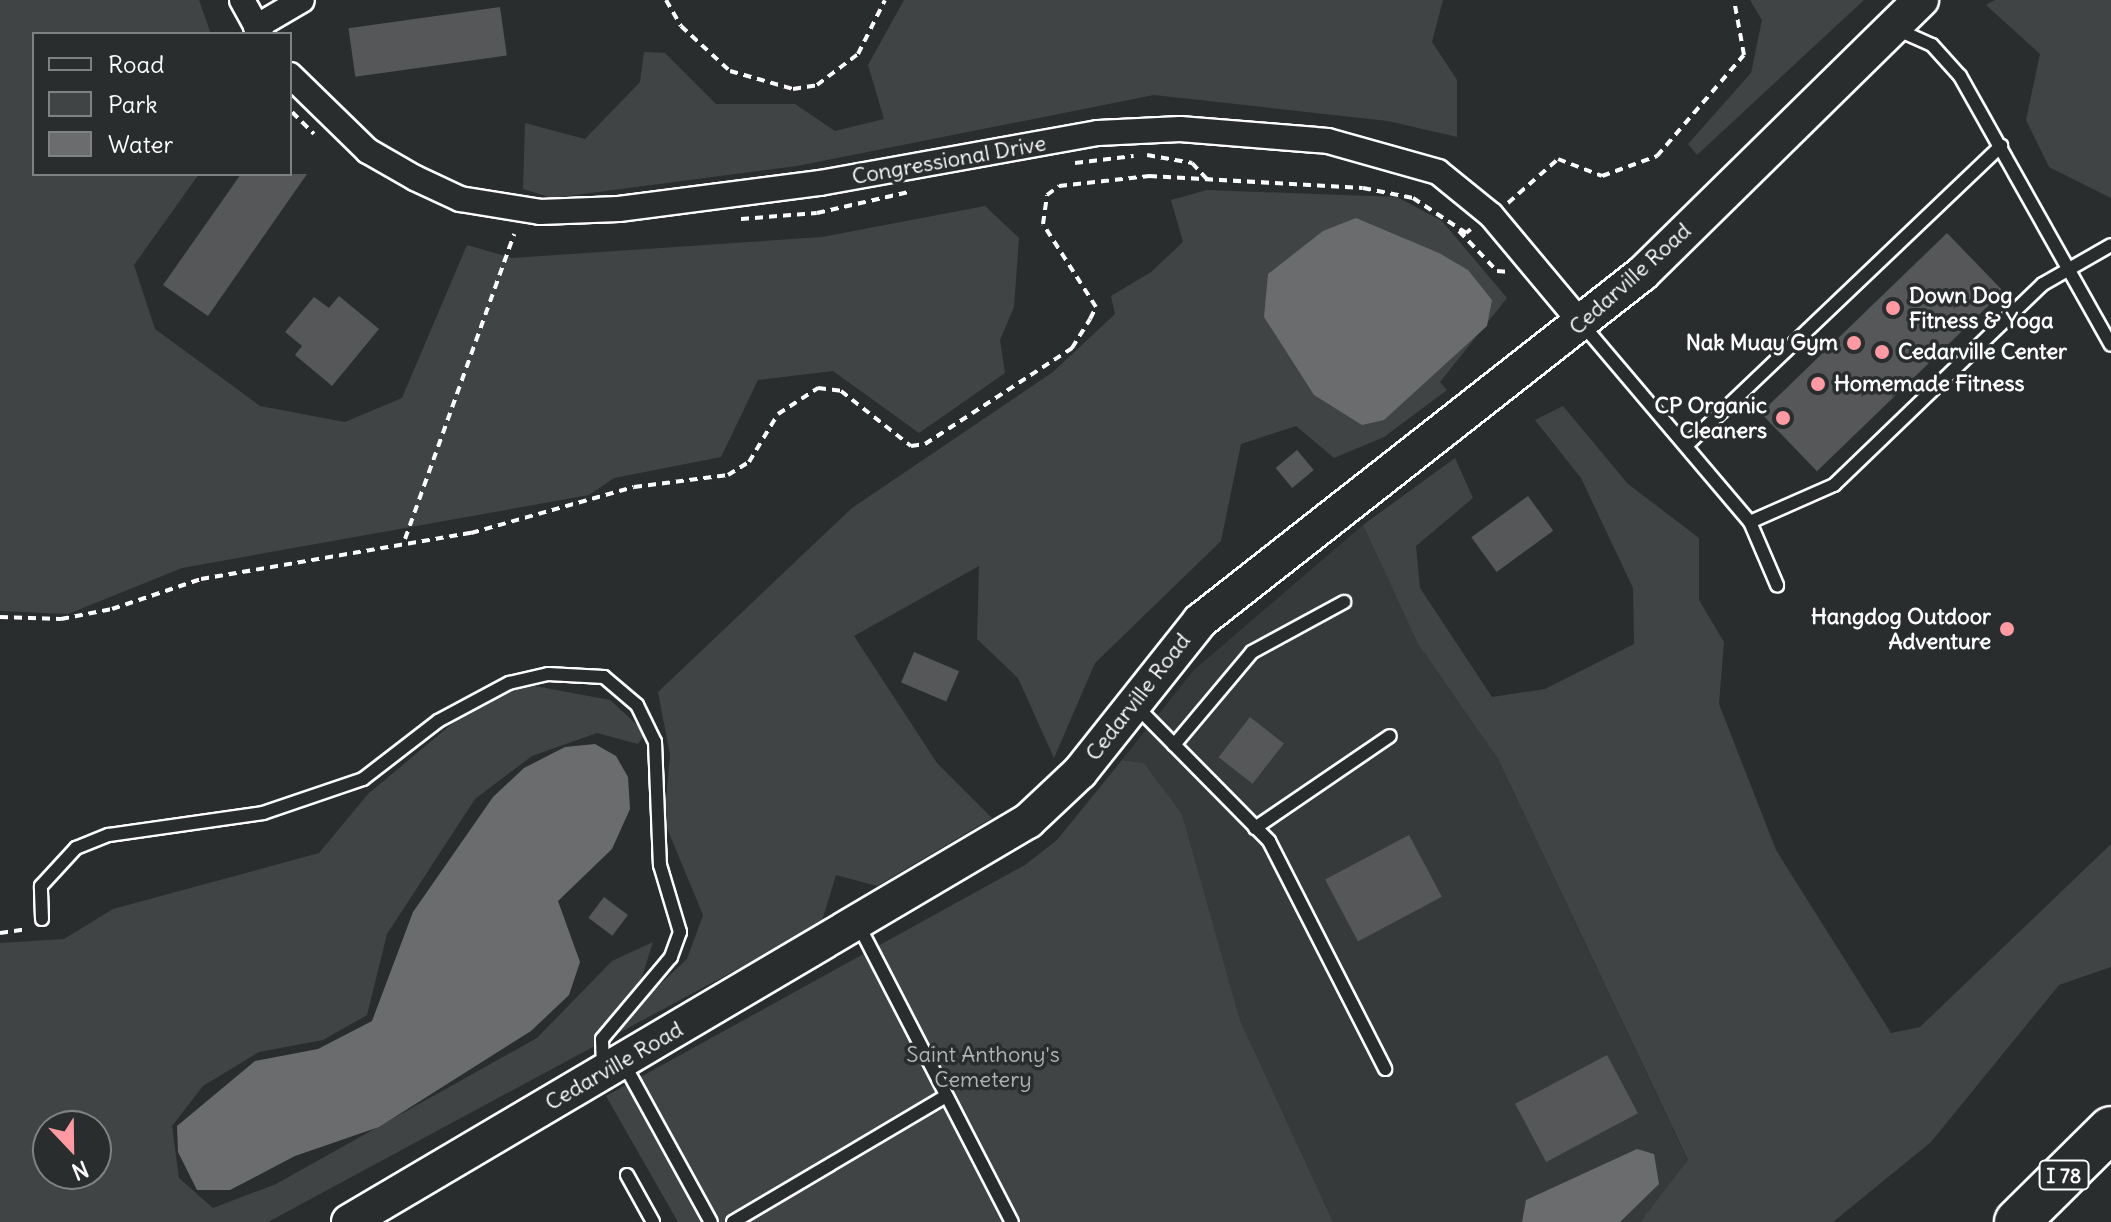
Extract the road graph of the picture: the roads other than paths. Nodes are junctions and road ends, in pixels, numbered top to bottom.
1 (242, 0) edge
2 (302, 0) edge
3 (1921, 0) edge
4 (1893, 27) junction
5 (259, 31) edge
6 (292, 77) edge
7 (2001, 146) junction
8 (2111, 245) edge
9 (2068, 268) junction
10 (1582, 324) junction
11 (2111, 345) edge
12 (1687, 445) junction
13 (1750, 522) junction
14 (1777, 585) dead end
15 (1344, 602) dead end
16 (1130, 700) junction
17 (1390, 736) dead end
18 (1174, 745) junction
19 (1255, 828) junction
20 (42, 919) dead end
21 (858, 924) junction
22 (613, 1067) junction
23 (1385, 1069) dead end
24 (946, 1096) junction
25 (2111, 1129) edge
26 (627, 1175) dead end
27 (349, 1222) edge
28 (653, 1222) edge
29 (711, 1222) edge
30 (733, 1222) edge
31 (1012, 1222) edge
32 (2017, 1222) edge

1 - 5 street
2 - 5 street
3 - 4 main road, Cedarville Road
4 - 7 lane
4 - 10 main road, Cedarville Road
6 - 10 street, Congressional Drive
7 - 9 lane
7 - 12 lane
8 - 9 lane
9 - 11 lane
9 - 13 lane
10 - 12 lane
10 - 16 main road, Cedarville Road
12 - 13 lane
13 - 14 lane
15 - 18 lane
16 - 18 lane
16 - 21 main road, Cedarville Road
17 - 19 lane
18 - 19 lane
19 - 23 lane
20 - 22 lane
21 - 22 main road, Cedarville Road
21 - 24 lane
22 - 27 main road, Cedarville Road
22 - 29 lane
24 - 30 lane
24 - 31 lane
25 - 32 highway, I 78
26 - 28 lane

